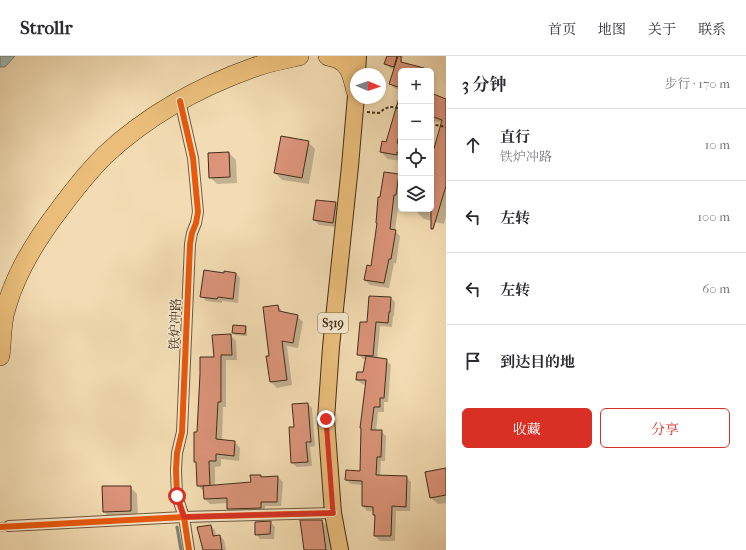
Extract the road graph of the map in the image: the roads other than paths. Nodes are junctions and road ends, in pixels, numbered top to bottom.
1 (270, 56) edge
2 (300, 56) edge
3 (328, 56) edge
4 (358, 56) edge
5 (357, 68) edge
6 (350, 70) edge
7 (180, 101) junction
8 (355, 104) edge
9 (0, 298) edge
10 (0, 356) edge
11 (333, 513) junction
12 (184, 517) junction
13 (9, 526) tunnel mouth
14 (189, 550) edge
15 (340, 550) edge

1 - 9 highway
2 - 7 highway
3 - 6 highway
4 - 5 main road
7 - 10 highway
7 - 12 street, 铁炉冲路
8 - 11 main road, S319
11 - 12 street
11 - 15 main road, S319
12 - 13 street
12 - 14 street, 铁炉冲路

